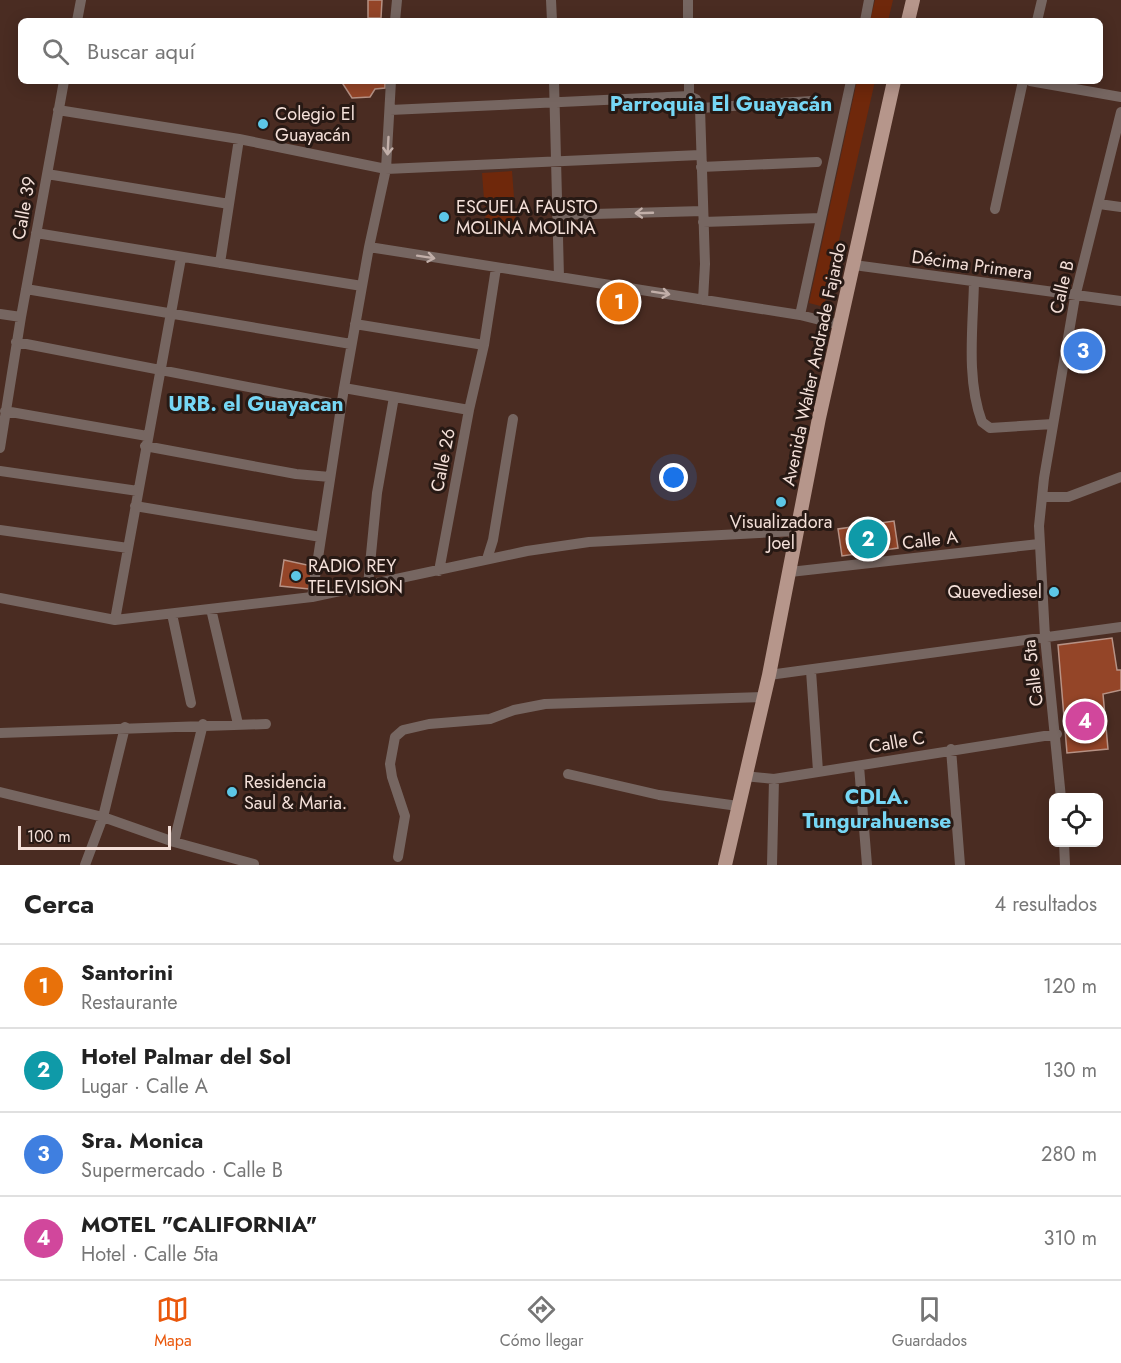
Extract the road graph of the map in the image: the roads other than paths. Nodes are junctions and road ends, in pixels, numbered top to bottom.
1 (81, 0) edge
2 (397, 0) edge
3 (551, 0) edge
4 (688, 0) edge
5 (869, 0) edge
6 (913, 0) edge
7 (1042, 0) edge
8 (78, 18) edge
9 (395, 18) edge
10 (552, 18) edge
11 (688, 18) edge
12 (866, 18) edge
13 (909, 18) edge
14 (1038, 18) edge
15 (63, 84) edge
16 (391, 84) edge
17 (554, 84) edge
18 (689, 84) edge
19 (850, 84) edge
20 (893, 84) edge
21 (1022, 84) edge
22 (1047, 84) edge
23 (689, 96) junction
24 (1121, 97) edge
25 (812, 101) dead end
26 (554, 102) junction
27 (700, 108) junction
28 (58, 110) junction
29 (390, 110) junction
30 (1121, 112) edge
31 (239, 139) junction
32 (700, 161) junction
33 (556, 162) junction
34 (817, 162) dead end
35 (386, 169) junction
36 (46, 174) junction
37 (229, 204) junction
38 (1099, 204) junction
39 (1121, 207) edge
40 (995, 209) dead end
41 (557, 215) junction
42 (703, 217) junction
43 (821, 218) junction
44 (36, 233) junction
45 (369, 247) junction
46 (181, 258) junction
47 (220, 263) junction
48 (854, 265) junction
49 (496, 268) junction
50 (559, 277) junction
51 (974, 282) junction
52 (362, 286) junction
53 (26, 289) junction
54 (1075, 297) junction
55 (703, 300) junction
56 (1121, 301) edge
57 (0, 314) edge
58 (170, 314) junction
59 (800, 315) junction
60 (21, 317) junction
61 (355, 324) junction
62 (840, 325) junction
63 (16, 342) junction
64 (351, 344) junction
65 (484, 345) junction
66 (159, 370) junction
67 (344, 388) junction
68 (394, 397) junction
69 (340, 405) junction
70 (469, 410) junction
71 (5, 411) junction
72 (513, 418) dead end
73 (1053, 424) junction
74 (146, 441) junction
75 (0, 447) edge
76 (0, 471) edge
77 (330, 477) junction
78 (1121, 477) edge
79 (138, 491) junction
80 (1042, 497) junction
81 (135, 506) junction
82 (0, 530) edge
83 (796, 531) junction
84 (321, 537) junction
85 (1039, 544) junction
86 (128, 548) junction
87 (487, 559) junction
88 (439, 571) junction
89 (790, 572) junction
90 (368, 585) junction
91 (312, 597) junction
92 (0, 598) edge
93 (211, 609) junction
94 (172, 614) junction
95 (115, 620) junction
96 (1115, 627) edge
97 (1045, 637) junction
98 (810, 671) junction
99 (769, 675) junction
100 (763, 697) junction
101 (191, 702) dead end
102 (203, 724) junction
103 (238, 724) junction
104 (266, 724) dead end
105 (124, 727) junction
106 (0, 733) edge
107 (1057, 734) junction
108 (951, 749) junction
109 (859, 766) junction
110 (818, 771) junction
111 (568, 774) dead end
112 (744, 776) junction
113 (774, 779) junction
114 (0, 792) edge
115 (1061, 793) edge
116 (738, 806) junction
117 (103, 817) junction
118 (174, 842) junction
119 (1064, 847) edge
120 (398, 857) dead end
121 (254, 864) edge
122 (85, 865) edge
123 (725, 865) edge
124 (772, 865) edge
125 (867, 865) edge
126 (960, 865) edge
127 (1065, 865) edge

1 - 8 street
2 - 9 street
3 - 10 street
4 - 11 street
5 - 12 street
6 - 13 main road
7 - 14 street
15 - 28 street, Calle 39
16 - 29 street
17 - 26 street
18 - 23 street
19 - 43 street
20 - 48 main road, Avenida Walter Andrade Fajardo
21 - 40 street
22 - 24 street
23 - 26 street
23 - 27 street
25 - 27 street
26 - 29 street
26 - 33 street
27 - 32 street
28 - 31 street
28 - 36 street, Calle 39
29 -> 35 street
30 - 38 street, Calle B
31 - 35 street
31 - 37 street
32 - 33 street
32 - 34 street
32 - 42 street
33 - 35 street
33 - 41 street
35 - 45 street
36 - 37 street
36 - 44 street, Calle 39
37 - 47 street
38 - 39 street
38 - 54 street, Calle B
42 -> 41 street
41 - 50 street
42 - 43 street
42 - 55 street
43 - 59 street
44 - 46 street
44 - 53 street, Calle 39
45 -> 49 street
45 - 52 street
46 - 47 street
46 - 58 street
47 - 52 street
48 - 51 street, Décima Primera
48 - 62 main road, Avenida Walter Andrade Fajardo
49 - 50 street
49 - 65 street
50 -> 55 street
51 - 54 street, Décima Primera
51 - 73 street
52 - 61 street
53 - 58 street
53 - 60 street, Calle 39
54 - 56 street, Décima Primera
54 - 73 street, Calle B
55 - 59 street
57 - 60 street
58 - 64 street
58 - 66 street
59 - 62 street
60 - 63 street, Calle 39
61 - 64 street
61 - 65 street
62 - 83 main road, Avenida Walter Andrade Fajardo
63 - 66 street
63 - 71 street, Calle 39
64 - 67 street
65 - 70 street
66 - 69 street
66 - 74 street
67 - 68 street, Calle 26
67 - 69 street
68 - 70 street, Calle 26
68 - 90 street
69 - 77 street
70 - 88 street, Calle 26
71 - 74 street
71 - 75 street, Calle 39
72 - 87 street
73 - 80 street, Calle B
74 - 77 street
74 - 79 street
76 - 79 street
77 - 84 street
78 - 80 street
79 - 81 street
80 - 85 street, Calle B
81 - 84 street
81 - 86 street
82 - 86 street
83 - 87 street
83 - 89 main road, Avenida Walter Andrade Fajardo
84 - 91 street
85 - 89 street, Calle A
85 - 97 street, Calle 5ta
86 - 95 street
87 - 88 street
88 - 90 street
89 - 99 main road, Avenida Walter Andrade Fajardo
90 - 91 street
91 - 93 street
92 - 95 street
93 - 94 street
93 - 103 street
94 - 95 street
94 - 101 street
96 - 97 street
97 - 98 street
97 - 107 street, Calle 5ta
98 - 99 street
98 - 110 street
99 - 100 main road, Avenida Walter Andrade Fajardo
100 - 112 main road, Avenida Walter Andrade Fajardo
100 - 120 street
102 - 103 street
102 - 105 street
102 - 118 street
103 - 104 street
105 - 106 street
105 - 117 street
107 - 108 street, Calle C
107 - 115 street, Calle 5ta
108 - 109 street, Calle C
108 - 126 street
109 - 110 street, Calle C
109 - 125 street
110 - 113 street, Calle C
111 - 116 street
112 - 113 street, Calle C
112 - 116 main road, Avenida Walter Andrade Fajardo
113 - 124 street
114 - 117 street
116 - 123 main road, Avenida Walter Andrade Fajardo
117 - 118 street
117 - 122 street
118 - 121 street
119 - 127 street

